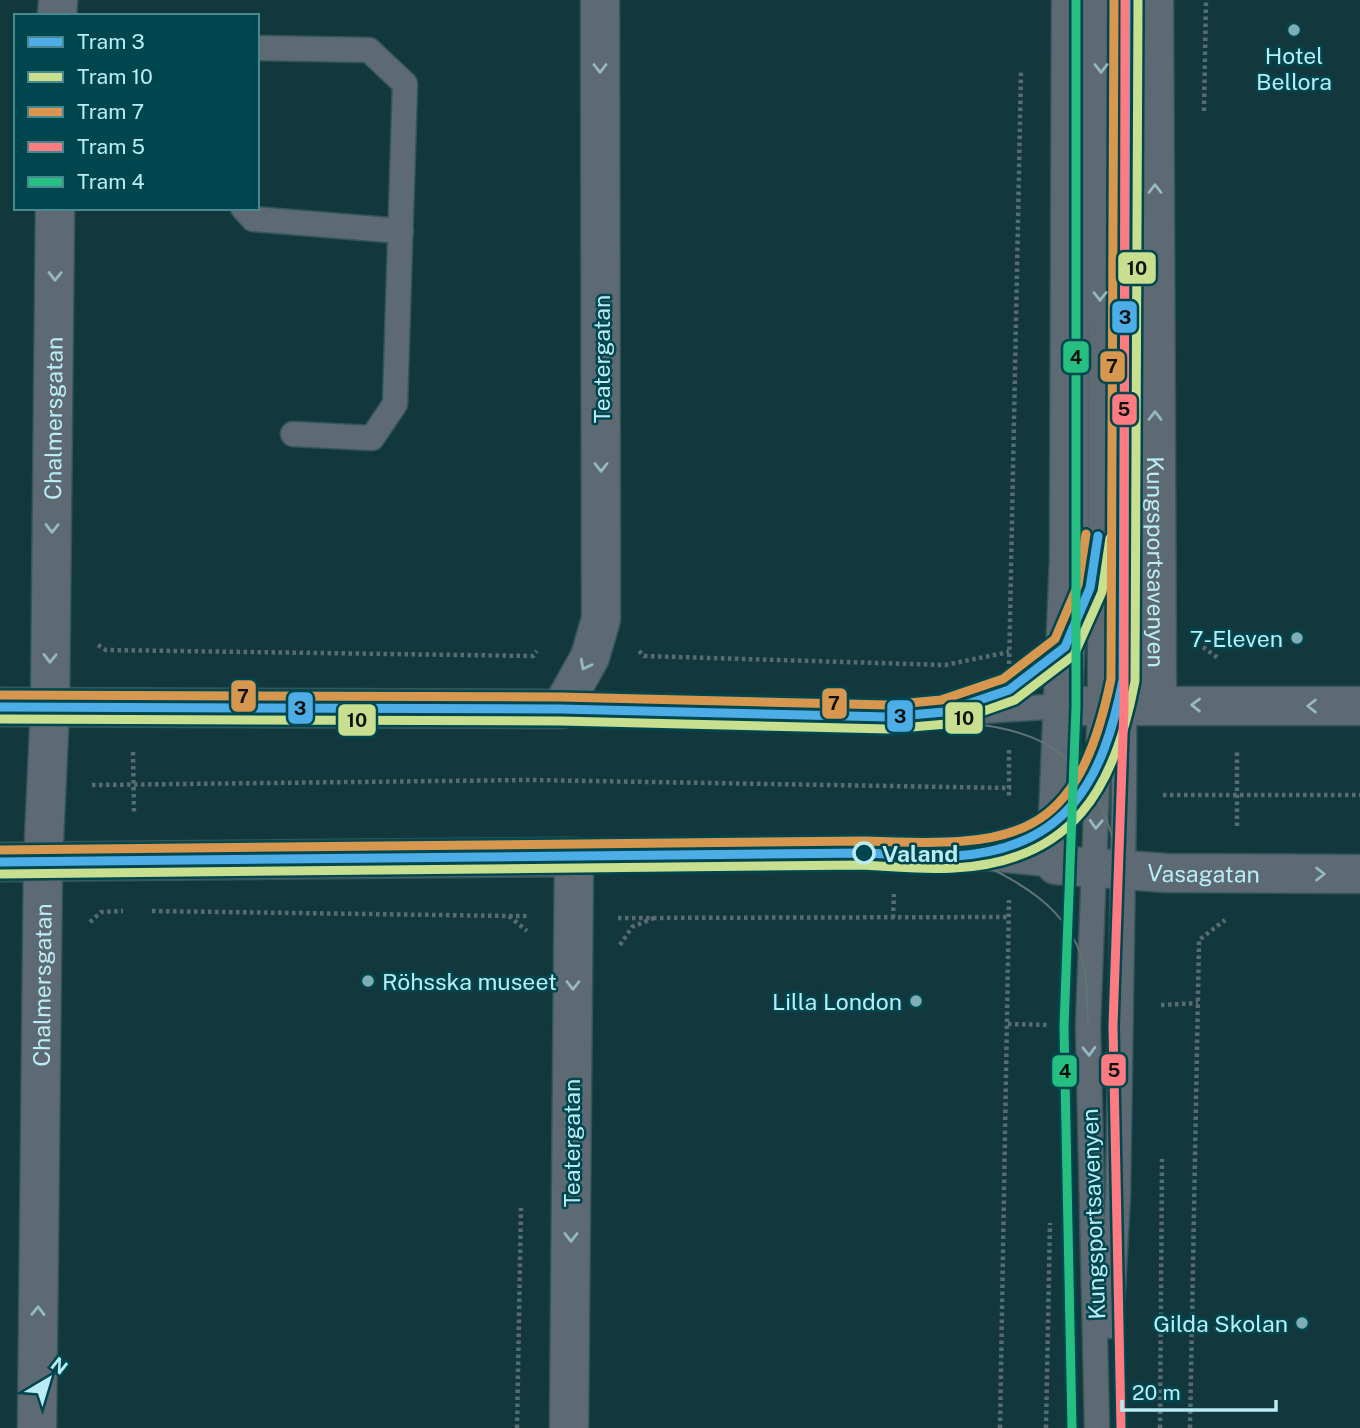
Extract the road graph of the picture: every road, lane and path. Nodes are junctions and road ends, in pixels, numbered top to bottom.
1 (600, 0) edge
2 (1071, 0) edge
3 (1101, 0) edge
4 (1126, 0) edge
5 (1154, 0) edge
6 (259, 48) edge
7 (1021, 69) dead end
8 (55, 210) edge
9 (245, 210) edge
10 (401, 231) junction
11 (293, 434) dead end
12 (96, 643) dead end
13 (540, 648) dead end
14 (636, 648) dead end
15 (135, 650) junction
16 (1009, 652) junction
17 (1125, 701) junction
18 (1062, 706) junction
19 (1360, 706) edge
20 (0, 707) edge
21 (50, 707) junction
22 (134, 708) junction
23 (561, 709) junction
24 (1009, 710) junction
25 (1098, 766) junction
26 (133, 784) junction
27 (48, 785) junction
28 (1009, 788) junction
29 (1017, 788) dead end
30 (1151, 795) dead end
31 (1360, 795) edge
32 (1058, 823) junction
33 (1009, 855) junction
34 (574, 857) junction
35 (135, 861) junction
36 (0, 862) edge
37 (43, 862) junction
38 (1056, 865) junction
39 (1108, 869) junction
40 (1360, 874) edge
41 (1009, 917) junction
42 (654, 918) dead end
43 (527, 945) dead end
44 (1163, 992) dead end
45 (1163, 1018) dead end
46 (1162, 1155) dead end
47 (521, 1204) dead end
48 (37, 1428) edge
49 (517, 1428) edge
50 (569, 1428) edge
51 (1000, 1428) edge
52 (1097, 1428) edge
53 (1109, 1428) edge
54 (1160, 1428) edge

1 -> 23 street, Teatergatan
2 - 18 street
3 -> 17 lane
4 - 17 lane
17 -> 5 street, Kungsportsavenyen
6 - 10 lane
7 - 16 path
8 -> 21 street, Chalmersgatan
9 - 10 lane
10 - 11 lane
12 - 15 path
13 - 15 path
14 - 16 path
15 - 22 path
16 - 24 path
17 - 18 street
19 -> 17 street
17 - 25 lane
17 - 39 lane
18 - 24 lane
18 - 32 street
20 - 21 street
21 - 22 street
21 - 27 street, Chalmersgatan
22 - 23 street
22 - 26 path
23 - 24 lane
24 - 28 path
25 - 32 lane
25 -> 39 lane, Kungsportsavenyen
26 - 27 path
26 - 28 path
26 - 35 path
27 - 37 street, Chalmersgatan
28 - 29 path
28 - 33 path
30 - 31 path
32 - 33 lane
32 - 38 street
33 - 34 lane, Vasagatan
33 - 38 lane, Vasagatan
33 - 41 path
34 - 35 street, Vasagatan
34 -> 50 street, Teatergatan
35 - 37 street, Vasagatan
35 - 43 path
36 - 37 street, Vasagatan
48 -> 37 street, Chalmersgatan
38 - 39 street, Vasagatan
39 -> 40 street, Vasagatan
39 -> 52 lane, Kungsportsavenyen
39 - 53 lane
41 - 42 path
41 - 51 path
44 - 45 path
46 - 54 path
47 - 49 path

